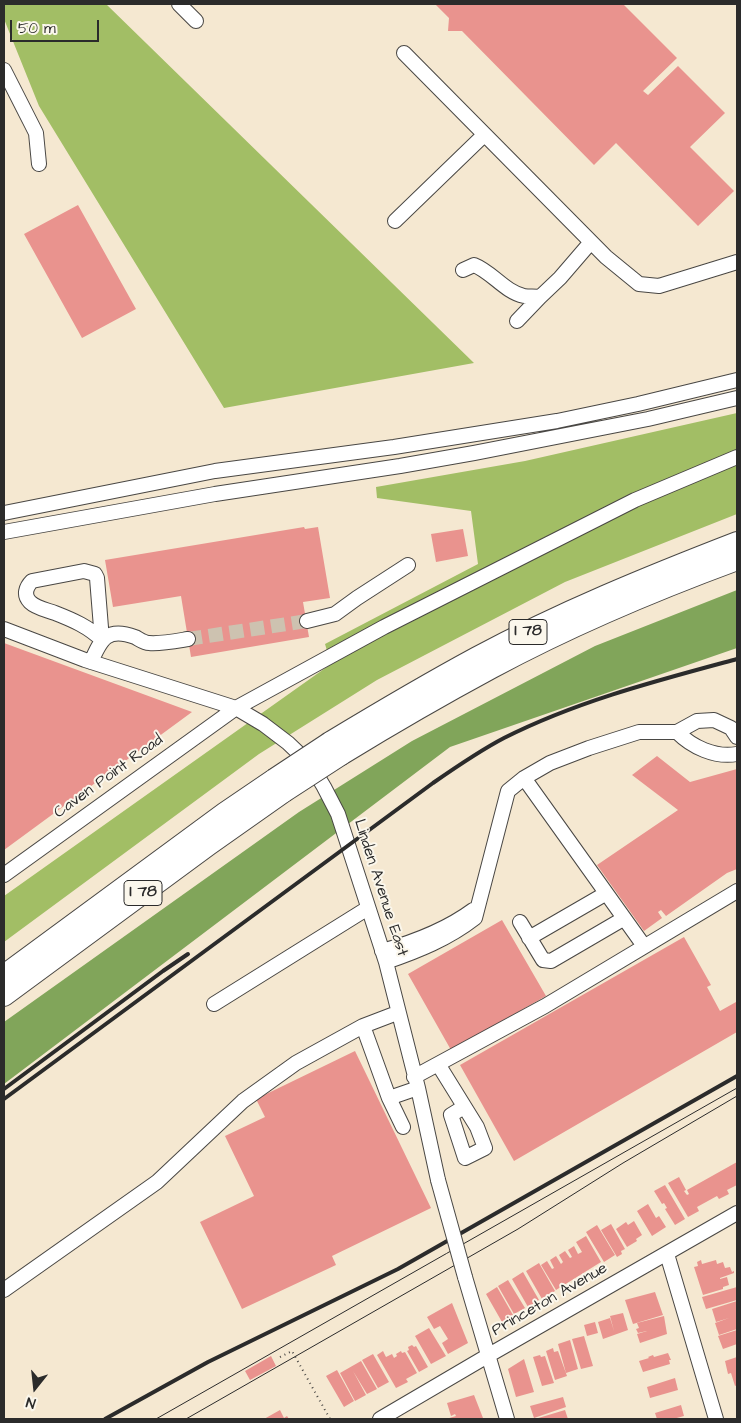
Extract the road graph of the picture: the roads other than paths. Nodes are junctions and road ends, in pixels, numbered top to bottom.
1 (179, 4) edge
2 (196, 21) dead end
3 (404, 53) dead end
4 (4, 70) edge
5 (484, 135) junction
6 (39, 164) dead end
7 (395, 221) dead end
8 (591, 242) junction
9 (737, 262) edge
10 (463, 270) dead end
11 (540, 297) junction
12 (517, 321) dead end
13 (737, 380) edge
14 (737, 398) edge
15 (737, 457) edge
16 (4, 513) edge
17 (4, 532) edge
18 (737, 542) edge
19 (737, 560) edge
20 (408, 565) dead end
21 (307, 621) tunnel mouth
22 (4, 629) edge
23 (188, 639) tunnel mouth
24 (102, 640) junction
25 (91, 662) junction
26 (236, 708) junction
27 (676, 732) junction
28 (737, 737) edge
29 (335, 748) junction
30 (737, 754) edge
31 (524, 778) junction
32 (279, 785) junction
33 (4, 875) edge
34 (737, 891) edge
35 (605, 894) junction
36 (368, 908) junction
37 (623, 918) junction
38 (520, 922) dead end
39 (529, 938) junction
40 (644, 946) junction
41 (384, 956) junction
42 (4, 975) edge
43 (4, 996) edge
44 (214, 1004) dead end
45 (397, 1013) junction
46 (363, 1026) junction
47 (438, 1064) junction
48 (416, 1083) junction
49 (389, 1098) junction
50 (464, 1107) dead end
51 (403, 1127) dead end
52 (737, 1213) edge
53 (667, 1254) junction
54 (4, 1290) edge
55 (488, 1355) junction
56 (380, 1419) edge
57 (507, 1419) edge
58 (716, 1419) edge

1 - 2 street
3 - 5 street
4 - 6 street
5 - 7 street
5 - 8 street
8 - 9 street
8 - 11 street
10 - 11 street
11 - 12 street
13 - 16 street
14 - 17 street
15 - 26 street, Caven Point Road
18 - 29 highway, I 78
19 - 29 highway, I 78
20 - 21 street
22 - 25 street, Linden Avenue East
23 - 24 street
24 - 24 street
24 - 25 street
25 - 26 street, Linden Avenue East
26 - 33 street, Caven Point Road
26 - 36 street, Linden Avenue East
27 - 28 street
27 - 30 street
27 - 31 street
29 - 32 highway, I 78, bridge
31 - 35 street
31 - 41 street
32 - 42 highway, I 78
32 - 43 highway, I 78
34 - 40 street
35 - 37 street
35 - 39 street
36 - 41 street, Linden Avenue East
36 - 44 street
37 - 39 street
37 - 40 street
38 - 39 street
40 - 47 street
41 - 45 street, Linden Avenue East
45 - 46 street
45 - 48 street, Linden Avenue East
46 - 49 street
46 - 54 street
47 - 48 street
47 - 50 street
48 - 49 street
48 - 55 street, Linden Avenue East, bridge
49 - 51 street
52 - 53 street, Princeton Avenue
53 - 55 street, Princeton Avenue
53 - 58 street
55 - 56 street, Princeton Avenue
55 - 57 street, Linden Avenue East

